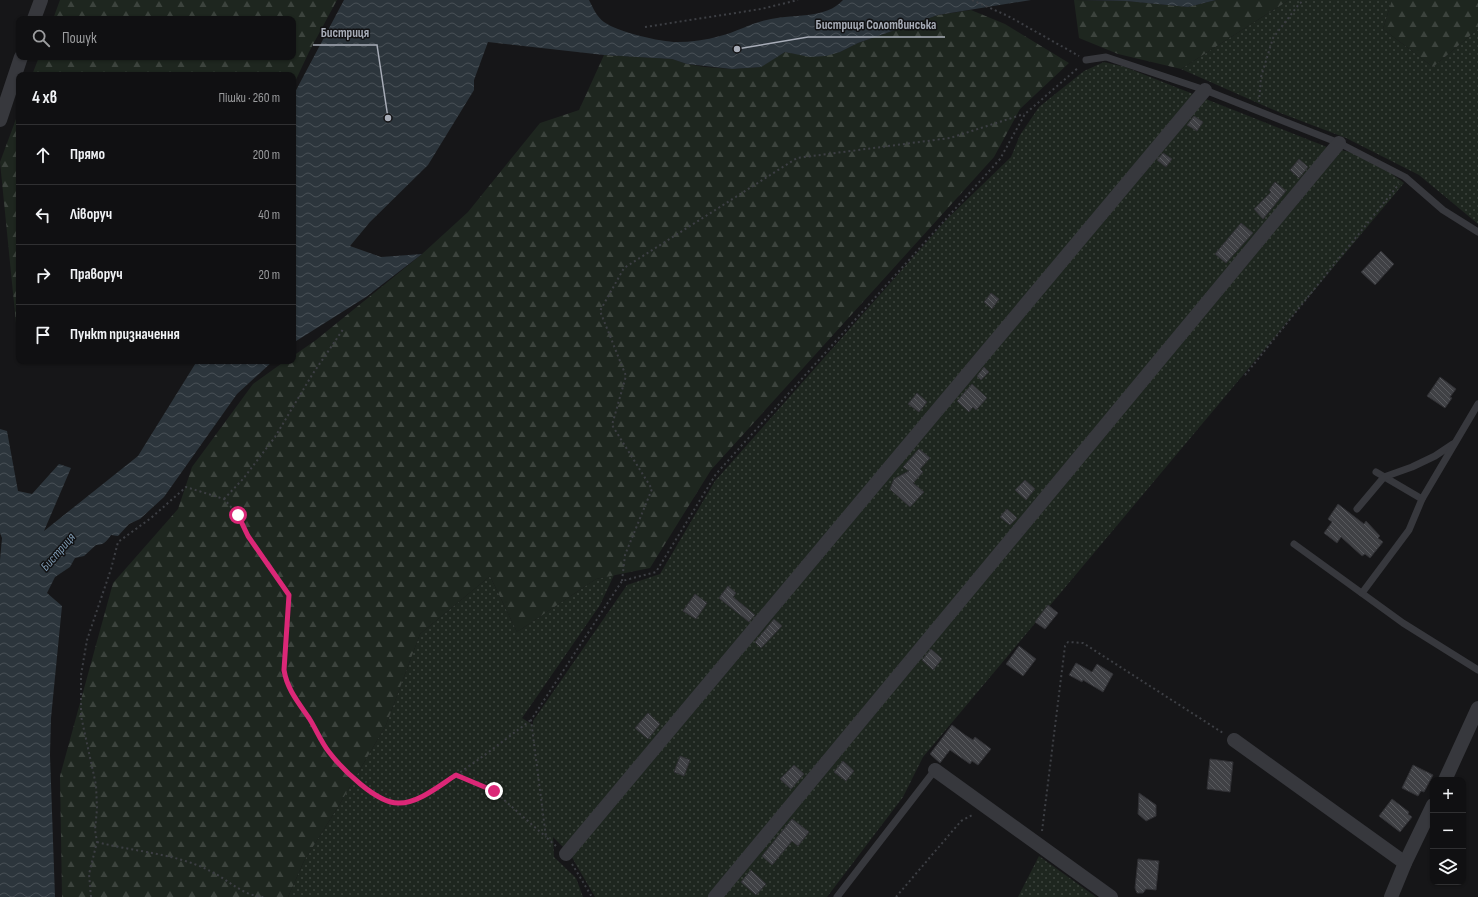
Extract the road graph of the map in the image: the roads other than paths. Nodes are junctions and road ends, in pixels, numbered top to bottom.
1 (41, 0) edge
2 (35, 16) edge
3 (20, 60) edge
4 (1086, 60) road end
5 (16, 72) edge
6 (16, 72) edge
7 (1205, 90) junction
8 (0, 120) edge
9 (1339, 142) junction
10 (1478, 232) edge
11 (1478, 404) edge
12 (1455, 443) junction
13 (1376, 472) dead end
14 (1384, 477) junction
15 (1422, 499) junction
16 (1357, 509) dead end
17 (1294, 544) dead end
18 (1362, 593) junction
19 (1478, 670) edge
20 (1478, 708) edge
21 (1234, 740) road end
22 (935, 770) joint
23 (1446, 777) edge
24 (1430, 811) edge
25 (566, 854) road end
26 (1405, 863) junction
27 (715, 897) edge
28 (837, 897) edge
29 (1111, 897) edge
30 (1391, 897) edge

1 - 2 street
3 - 5 street
4 - 7 lane
6 - 8 street
7 - 9 lane
7 - 25 street
9 - 10 lane
9 - 27 street
11 - 12 lane
12 - 14 lane
12 - 15 lane
13 - 14 lane
14 - 15 lane
14 - 16 lane
15 - 18 lane
17 - 18 lane
18 - 19 lane
20 - 23 street
21 - 26 street
22 - 28 lane
22 - 29 street
24 - 26 street
26 - 30 street

